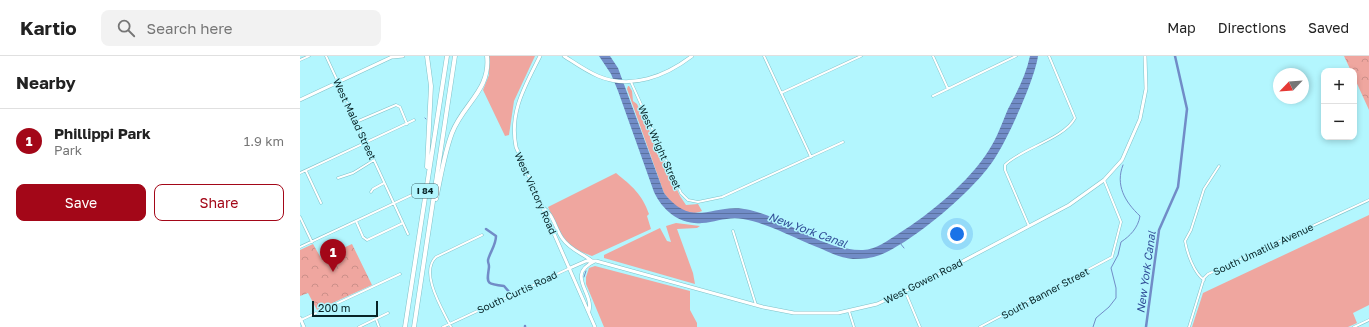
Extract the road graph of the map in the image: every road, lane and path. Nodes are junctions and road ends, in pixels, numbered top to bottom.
1 (309, 56) edge
2 (326, 56) edge
3 (394, 56) edge
4 (403, 56) edge
5 (427, 56) edge
6 (447, 56) edge
7 (454, 56) edge
8 (487, 56) edge
9 (540, 56) edge
10 (564, 56) edge
11 (692, 56) edge
12 (764, 56) edge
13 (861, 56) edge
14 (932, 56) edge
15 (1016, 56) edge
16 (1049, 56) edge
17 (1145, 56) edge
18 (300, 60) edge
19 (338, 82) junction
20 (631, 82) junction
21 (948, 90) junction
22 (781, 93) junction
23 (933, 96) dead end
24 (300, 100) edge
25 (414, 120) dead end
26 (356, 122) junction
27 (408, 124) junction
28 (366, 142) junction
29 (843, 142) dead end
30 (811, 157) junction
31 (374, 160) junction
32 (1219, 166) dead end
33 (306, 170) junction
34 (300, 173) edge
35 (338, 178) dead end
36 (1104, 180) junction
37 (384, 183) junction
38 (371, 192) dead end
39 (416, 193) dead end
40 (425, 193) junction
41 (1369, 200) edge
42 (321, 203) dead end
43 (394, 204) junction
44 (542, 207) junction
45 (300, 217) edge
46 (356, 221) junction
47 (403, 223) junction
48 (1029, 226) junction
49 (429, 229) junction
50 (733, 231) dead end
51 (408, 234) dead end
52 (482, 235) dead end
53 (312, 242) junction
54 (300, 247) edge
55 (592, 261) junction
56 (596, 261) junction
57 (570, 268) junction
58 (400, 274) dead end
59 (1204, 280) junction
60 (905, 291) junction
61 (756, 305) junction
62 (589, 311) junction
63 (849, 311) junction
64 (388, 313) dead end
65 (376, 319) junction
66 (300, 320) edge
67 (1369, 320) edge
68 (449, 324) junction
69 (304, 327) edge
70 (359, 327) edge
71 (379, 327) edge
72 (405, 327) edge
73 (414, 327) edge
74 (443, 327) edge
75 (451, 327) edge
76 (596, 327) edge
77 (854, 327) edge
78 (920, 327) edge
79 (980, 327) edge
80 (1189, 327) edge
81 (1354, 327) edge

1 - 18 street
2 - 19 street, West Malad Street
3 - 4 street
3 - 19 street
5 - 40 highway
6 - 40 highway, I 84
7 - 49 highway, I 84
8 - 49 highway
9 - 44 street, West Victory Road
10 - 20 street
11 - 20 street
12 - 22 street
13 - 22 street
14 - 21 street
15 - 21 street
16 - 48 street
17 - 36 street, West Gowen Road
19 - 24 street
19 - 26 street, West Malad Street
20 - 30 street, West Wright Street
21 - 23 street
22 - 30 street
25 - 27 street
26 - 27 street
26 - 28 street, West Malad Street
27 - 28 street
28 - 31 street, West Malad Street
28 - 33 street
29 - 30 street
31 - 35 street
31 - 37 street, West Malad Street
32 - 59 street
33 - 34 street
33 - 42 street
36 - 48 street, West Gowen Road
36 - 79 street, South Banner Street
37 - 38 street
37 - 43 street, West Malad Street
39 - 43 street
40 - 72 highway, I 84
41 - 59 street, South Umatilla Avenue
43 - 46 street
43 - 47 street, West Malad Street
44 - 55 street
44 - 57 street, West Victory Road
45 - 53 street
46 - 47 street
46 - 53 street
47 - 51 street, West Malad Street
48 - 60 street, West Gowen Road
49 - 73 highway, I 84
50 - 61 street
52 - 68 street
53 - 54 street
55 - 56 street, West Gowen Road
55 - 57 street, South Curtis Road
56 - 61 street, West Gowen Road
56 - 62 street
57 - 62 street, West Victory Road
57 - 68 street, South Curtis Road
58 - 66 street
59 - 80 street, South Umatilla Avenue
60 - 63 street, West Gowen Road
60 - 78 street
61 - 63 street, West Gowen Road
62 - 76 street, West Victory Road
63 - 77 street
64 - 65 street
65 - 70 street
65 - 71 street
66 - 69 street
67 - 81 street
68 - 74 street, South Curtis Road
68 - 75 street

